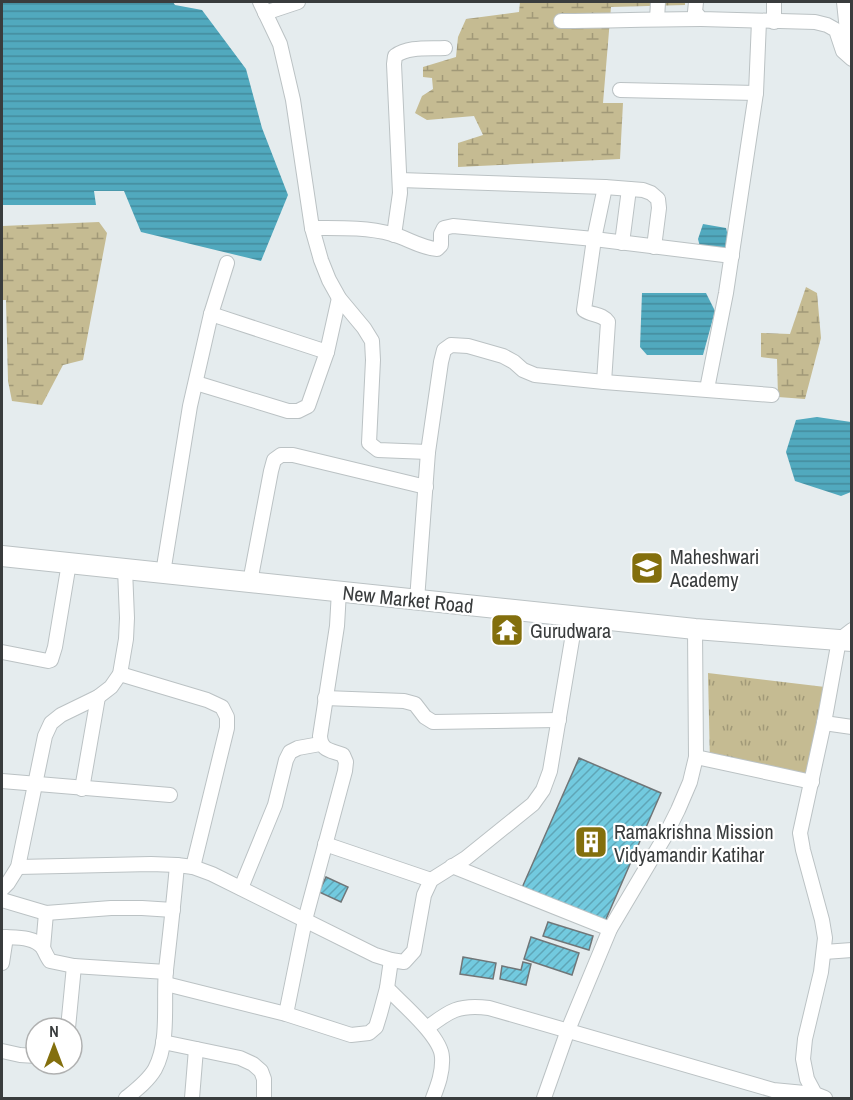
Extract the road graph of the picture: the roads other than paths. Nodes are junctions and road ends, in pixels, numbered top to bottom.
1 (298, 2) edge
2 (658, 2) edge
3 (696, 2) edge
4 (774, 2) edge
5 (847, 3) edge
6 (262, 7) edge
7 (657, 19) junction
8 (701, 19) junction
9 (561, 21) dead end
10 (759, 21) junction
11 (774, 21) junction
12 (445, 48) dead end
13 (851, 59) edge
14 (620, 90) dead end
15 (756, 93) junction
16 (400, 180) junction
17 (606, 187) junction
18 (629, 189) junction
19 (312, 228) junction
20 (394, 235) junction
21 (594, 239) junction
22 (622, 243) junction
23 (654, 247) junction
24 (732, 256) junction
25 (227, 262) dead end
26 (339, 298) junction
27 (211, 314) junction
28 (327, 352) junction
29 (604, 382) junction
30 (196, 383) junction
31 (707, 389) junction
32 (772, 395) dead end
33 (428, 452) junction
34 (426, 487) junction
35 (2, 556) edge
36 (69, 563) junction
37 (125, 569) junction
38 (163, 573) junction
39 (250, 582) junction
40 (339, 591) junction
41 (417, 600) junction
42 (576, 616) junction
43 (695, 628) junction
44 (847, 637) edge
45 (2, 652) edge
46 (120, 674) junction
47 (98, 698) junction
48 (325, 698) junction
49 (559, 720) junction
50 (824, 723) junction
51 (852, 727) edge
52 (320, 744) junction
53 (696, 757) junction
54 (2, 781) edge
55 (812, 782) junction
56 (35, 783) junction
57 (82, 789) junction
58 (170, 795) dead end
59 (325, 844) junction
60 (177, 865) junction
61 (452, 866) junction
62 (18, 867) junction
63 (193, 867) junction
64 (431, 880) junction
65 (241, 888) junction
66 (2, 889) edge
67 (2, 900) edge
68 (173, 910) junction
69 (46, 913) junction
70 (305, 920) junction
71 (610, 928) junction
72 (4, 937) edge
73 (43, 948) junction
74 (852, 950) edge
75 (824, 952) junction
76 (391, 960) junction
77 (2, 963) edge
78 (74, 966) junction
79 (166, 978) junction
80 (387, 988) junction
81 (286, 1014) junction
82 (69, 1016) edge
83 (427, 1028) junction
84 (568, 1030) junction
85 (163, 1042) junction
86 (196, 1049) junction
87 (2, 1051) edge
88 (24, 1055) edge
89 (820, 1096) edge
90 (126, 1098) edge
91 (192, 1098) edge
92 (264, 1098) edge
93 (433, 1098) edge
94 (544, 1098) edge

1 - 6 street
2 - 7 street
3 - 8 street
4 - 11 street
5 - 13 street
6 - 19 street
7 - 8 street
7 - 9 street
8 - 10 street
10 - 11 street
10 - 15 street
11 - 13 street
12 - 16 street
14 - 15 street
15 - 24 street
16 - 17 street
16 - 20 street
17 - 18 street
17 - 21 street
18 - 22 street
18 - 23 street
19 - 20 street
19 - 26 street
20 - 21 street
21 - 22 street
21 - 29 street
22 - 23 street
23 - 24 street
24 - 31 street
25 - 27 street
26 - 28 street
26 - 33 street
27 - 28 street
27 - 30 street
28 - 30 street
29 - 31 street
29 - 33 street
30 - 38 street
31 - 32 street
33 - 34 street
34 - 39 street
34 - 41 street
35 - 36 street, New Market Road
36 - 37 street, New Market Road
36 - 45 street
37 - 38 street, New Market Road
37 - 46 street
38 - 39 street, New Market Road
39 - 40 street, New Market Road
40 - 41 street, New Market Road
40 - 48 street
41 - 42 street, New Market Road
42 - 43 street, New Market Road
42 - 49 street
43 - 44 street, New Market Road
43 - 53 street
44 - 50 street
46 - 47 street
46 - 63 street
47 - 56 street
47 - 57 street
48 - 49 street
48 - 52 street
49 - 61 street
50 - 51 street
50 - 55 street
52 - 59 street
52 - 65 street
53 - 55 street
53 - 71 street
54 - 56 street
55 - 75 street
56 - 57 street
56 - 62 street
57 - 58 street
59 - 64 street
59 - 70 street
60 - 62 street
60 - 63 street
60 - 68 street
61 - 64 street
61 - 71 street
62 - 66 street
63 - 65 street
64 - 76 street
65 - 70 street
67 - 69 street
68 - 69 street
68 - 79 street
69 - 73 street
70 - 76 street
70 - 81 street
71 - 84 street
72 - 73 street
72 - 77 street
73 - 78 street
74 - 75 street
75 - 89 street
76 - 80 street
78 - 79 street
78 - 82 street
79 - 81 street
79 - 85 street
80 - 81 street
80 - 83 street
83 - 84 street
83 - 93 street
84 - 89 street
84 - 94 street
85 - 86 street
85 - 90 street
86 - 91 street
86 - 92 street
87 - 88 street

